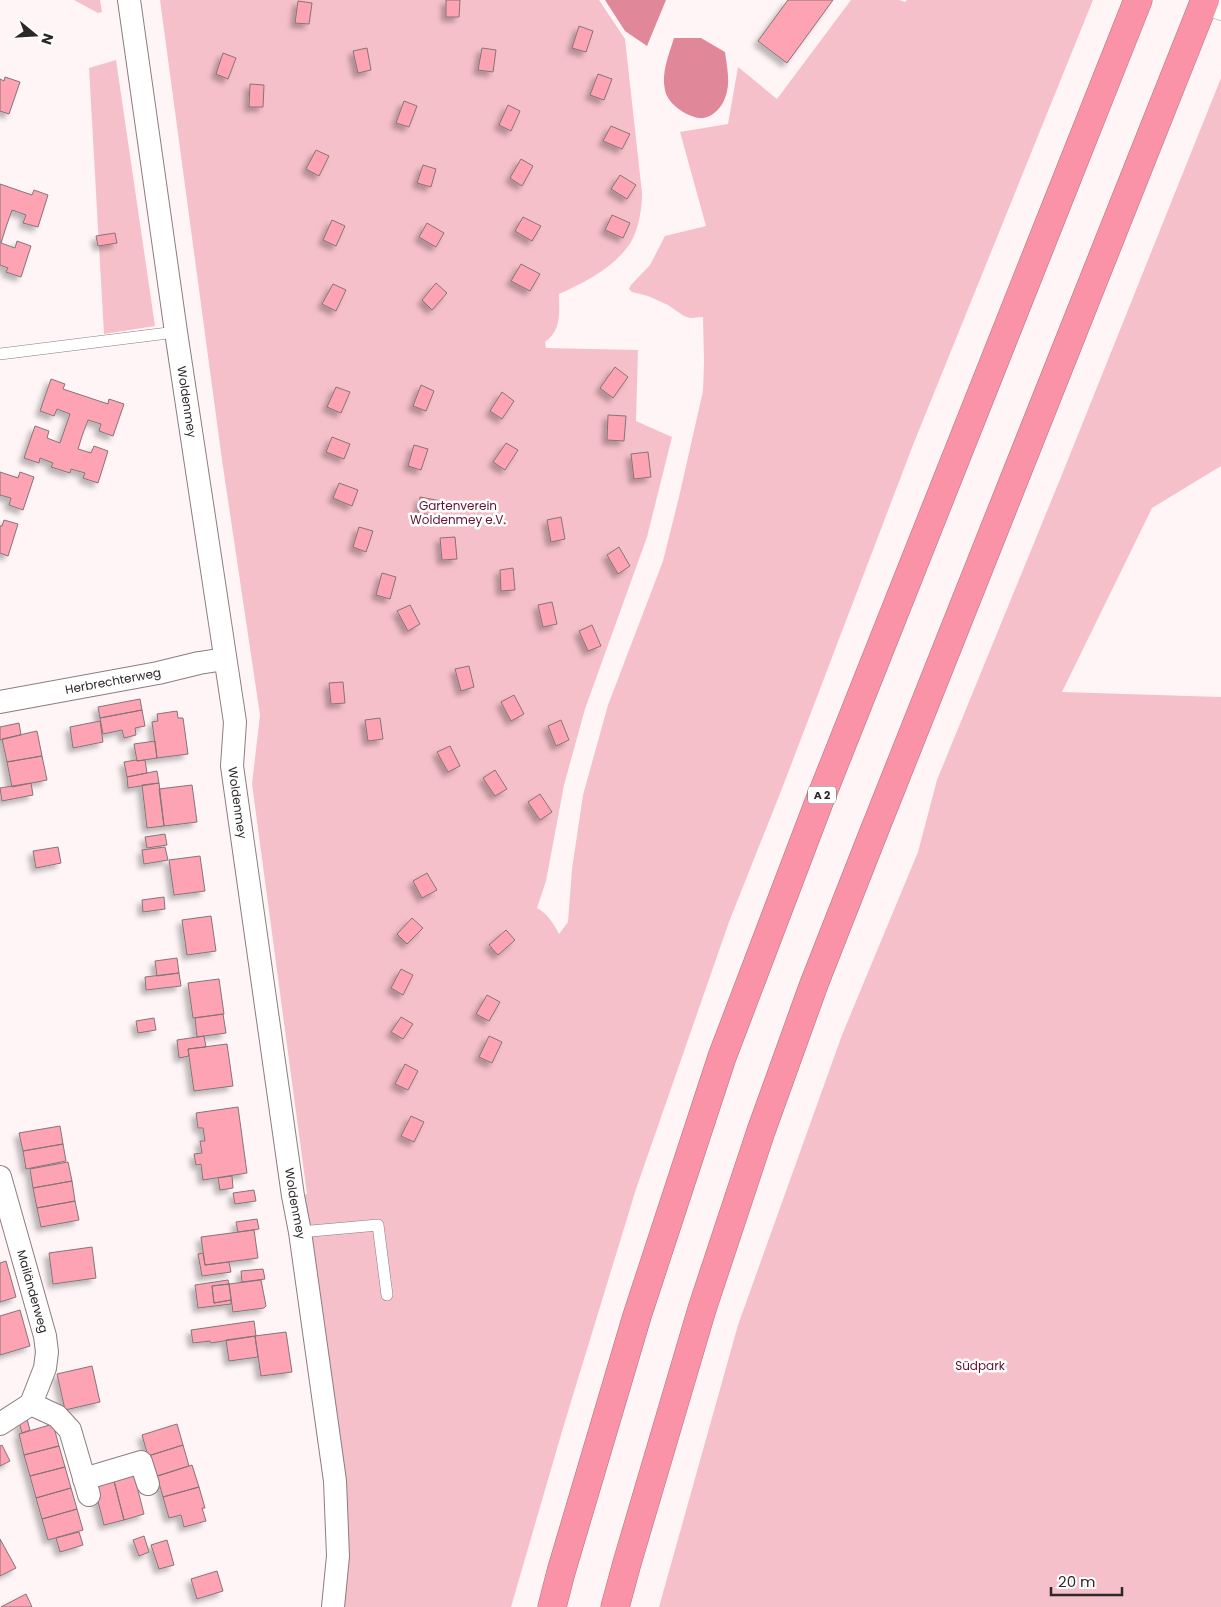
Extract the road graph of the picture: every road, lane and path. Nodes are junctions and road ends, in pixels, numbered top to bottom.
1 (129, 0) edge
2 (1138, 0) edge
3 (1210, 5) edge
4 (176, 332) junction
5 (0, 354) edge
6 (225, 659) junction
7 (0, 702) edge
8 (0, 1177) edge
9 (300, 1232) junction
10 (387, 1295) dead end
11 (31, 1404) junction
12 (0, 1424) edge
13 (148, 1484) dead end
14 (333, 1607) edge
15 (552, 1607) edge
16 (615, 1607) edge

1 - 4 street, Woldenmey
2 - 15 highway, A 2
3 - 16 highway
4 - 5 lane
4 - 6 street, Woldenmey
6 - 7 street, Herbrechterweg
6 - 9 street, Woldenmey
8 - 11 street, Mailänderweg
9 - 10 lane
9 - 14 street, Woldenmey
11 - 12 street
11 - 13 street

